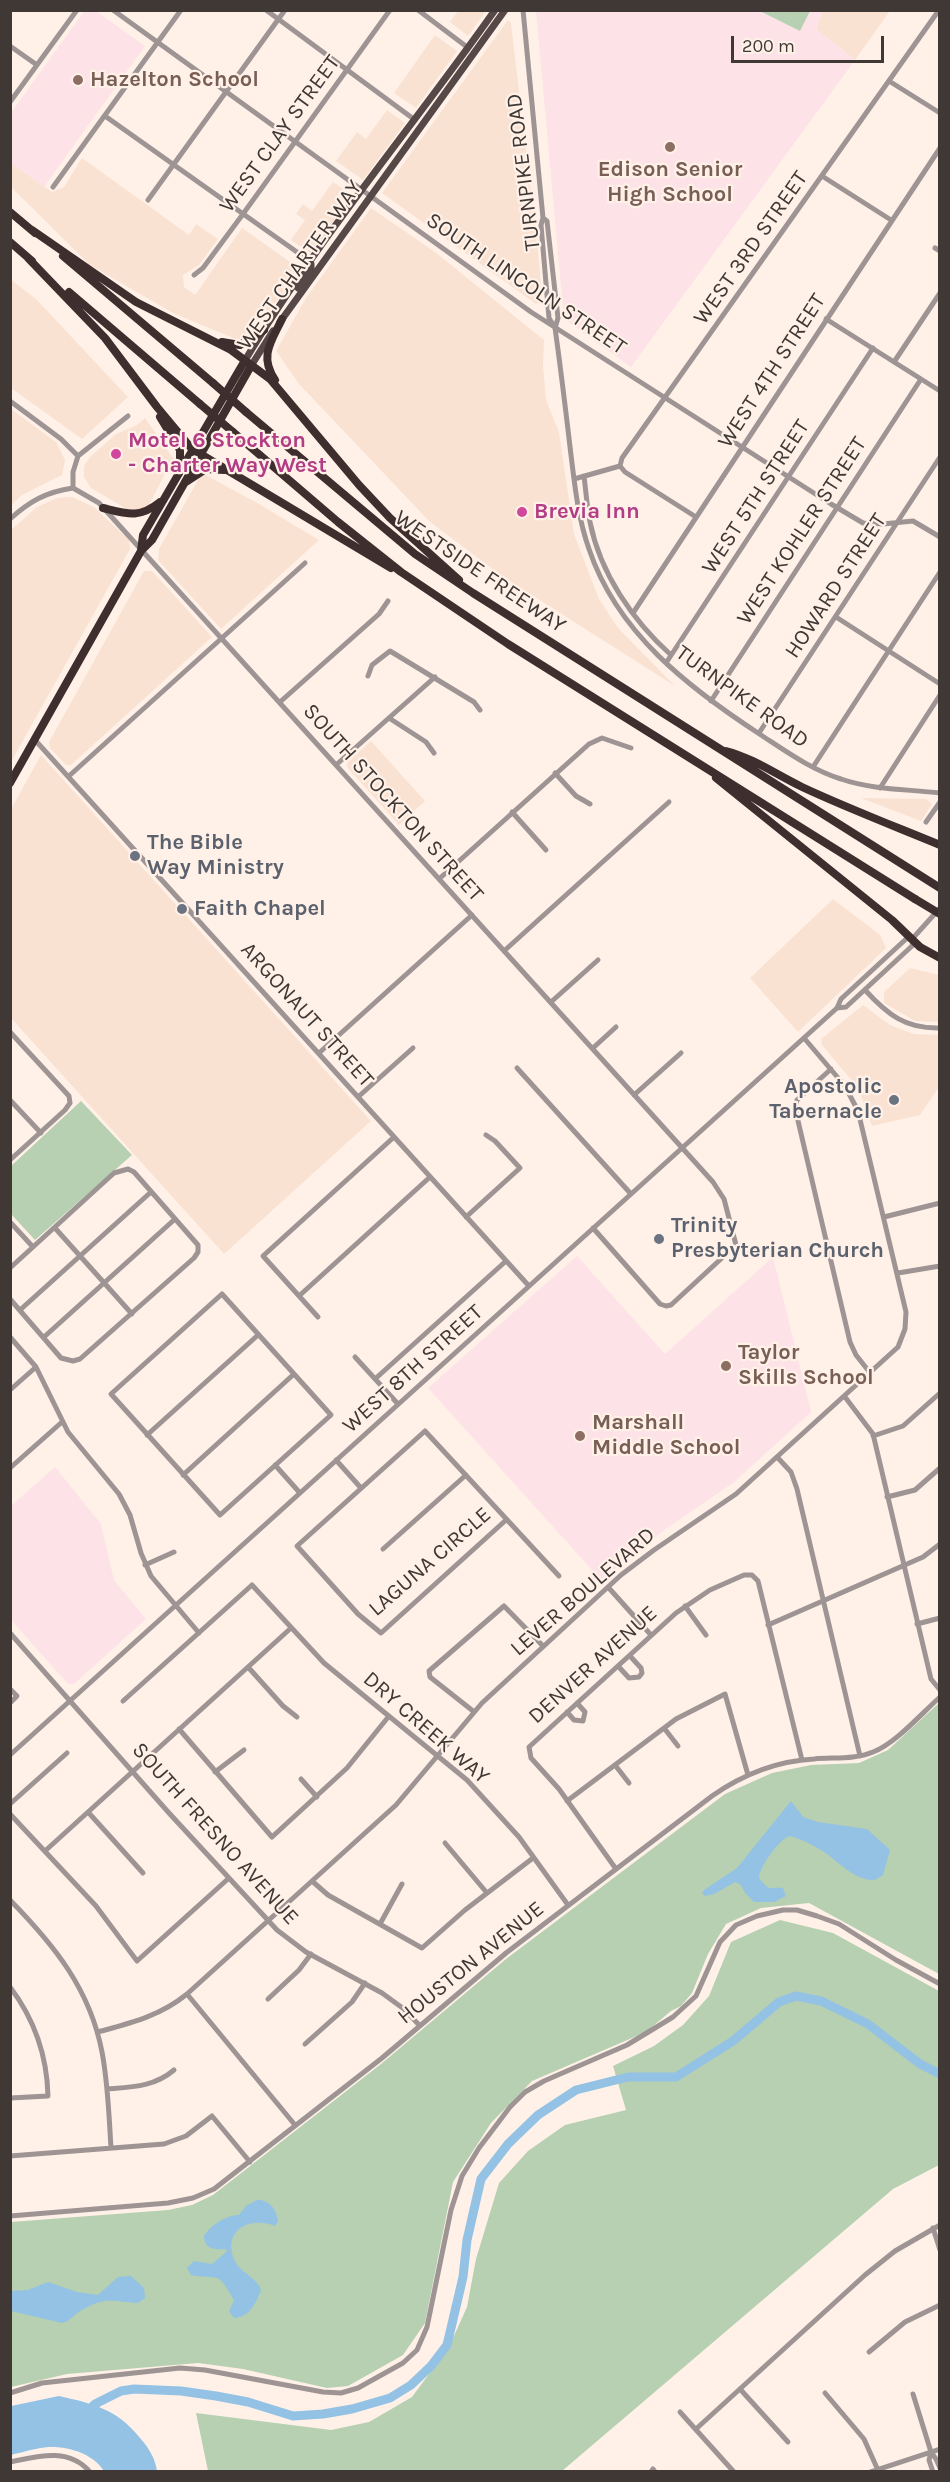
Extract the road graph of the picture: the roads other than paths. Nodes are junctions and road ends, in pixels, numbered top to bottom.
1 (77, 10) edge
2 (113, 10) edge
3 (181, 10) edge
4 (266, 10) edge
5 (285, 10) edge
6 (390, 10) edge
7 (418, 10) edge
8 (495, 10) edge
9 (505, 10) edge
10 (523, 10) edge
11 (939, 10) edge
12 (279, 20) junction
13 (158, 43) junction
14 (10, 46) edge
15 (467, 47) junction
16 (37, 65) junction
17 (348, 70) junction
18 (459, 74) junction
19 (889, 81) junction
20 (226, 93) junction
21 (10, 102) edge
22 (939, 113) edge
23 (105, 116) junction
24 (414, 120) junction
25 (295, 141) junction
26 (405, 148) junction
27 (939, 148) edge
28 (174, 165) junction
29 (822, 176) junction
30 (53, 187) dead end
31 (363, 191) junction
32 (370, 197) junction
33 (148, 200) dead end
34 (10, 212) edge
35 (243, 214) junction
36 (543, 218) junction
37 (891, 220) junction
38 (32, 230) junction
39 (10, 242) edge
40 (28, 258) junction
41 (311, 262) junction
42 (194, 275) dead end
43 (939, 293) edge
44 (296, 300) junction
45 (282, 319) junction
46 (826, 319) junction
47 (555, 328) junction
48 (264, 330) junction
49 (215, 341) junction
50 (873, 348) junction
51 (894, 362) junction
52 (248, 364) junction
53 (921, 379) junction
54 (939, 391) edge
55 (665, 397) junction
56 (10, 401) edge
57 (291, 404) junction
58 (157, 408) junction
59 (128, 416) dead end
60 (743, 447) junction
61 (192, 449) junction
62 (201, 454) junction
63 (78, 456) junction
64 (939, 457) edge
65 (620, 466) junction
66 (180, 469) junction
67 (230, 471) junction
68 (584, 476) junction
69 (789, 476) junction
70 (574, 479) junction
71 (185, 483) junction
72 (73, 488) junction
73 (164, 500) junction
74 (103, 508) junction
75 (837, 508) junction
76 (696, 517) junction
77 (10, 519) edge
78 (897, 523) junction
79 (939, 537) edge
80 (141, 551) junction
81 (305, 563) dead end
82 (401, 572) junction
83 (939, 572) edge
84 (473, 593) junction
85 (388, 601) dead end
86 (633, 613) junction
87 (836, 617) junction
88 (222, 639) junction
89 (888, 651) junction
90 (671, 655) junction
91 (666, 663) junction
92 (368, 675) dead end
93 (435, 677) junction
94 (939, 684) edge
95 (939, 695) edge
96 (711, 700) junction
97 (280, 702) junction
98 (480, 711) dead end
99 (389, 718) junction
100 (759, 733) junction
101 (35, 740) junction
102 (631, 748) dead end
103 (719, 748) junction
104 (434, 753) dead end
105 (336, 765) junction
106 (813, 767) junction
107 (710, 770) junction
108 (555, 773) junction
109 (69, 776) junction
110 (10, 783) edge
111 (880, 788) junction
112 (939, 793) edge
113 (669, 802) dead end
114 (939, 802) edge
115 (590, 804) dead end
116 (512, 812) junction
117 (926, 822) dead end
118 (939, 845) edge
119 (546, 850) dead end
120 (439, 879) junction
121 (939, 888) edge
122 (939, 908) edge
123 (939, 914) edge
124 (472, 915) junction
125 (913, 938) junction
126 (504, 951) junction
127 (939, 958) edge
128 (598, 960) dead end
129 (873, 969) junction
130 (865, 990) junction
131 (846, 994) junction
132 (551, 1002) junction
133 (837, 1008) junction
134 (616, 1027) dead end
135 (939, 1029) edge
136 (10, 1032) edge
137 (804, 1038) junction
138 (412, 1048) dead end
139 (593, 1048) junction
140 (318, 1053) junction
141 (681, 1053) dead end
142 (517, 1068) dead end
143 (831, 1069) junction
144 (634, 1095) junction
145 (358, 1097) junction
146 (10, 1100) edge
147 (13, 1107) edge
148 (41, 1133) junction
149 (486, 1135) dead end
150 (394, 1137) junction
151 (682, 1148) junction
152 (10, 1160) edge
153 (430, 1177) junction
154 (151, 1192) junction
155 (631, 1194) junction
156 (939, 1203) edge
157 (466, 1217) junction
158 (884, 1217) junction
159 (175, 1219) junction
160 (10, 1222) edge
161 (55, 1228) junction
162 (593, 1228) junction
163 (33, 1247) junction
164 (80, 1257) junction
165 (506, 1261) junction
166 (939, 1266) edge
167 (10, 1268) edge
168 (898, 1273) junction
169 (104, 1282) junction
170 (529, 1286) junction
171 (299, 1296) junction
172 (10, 1299) edge
173 (20, 1310) junction
174 (132, 1314) junction
175 (318, 1317) dead end
176 (258, 1335) junction
177 (10, 1336) edge
178 (44, 1337) junction
179 (355, 1357) dead end
180 (36, 1367) junction
181 (294, 1374) junction
182 (871, 1374) junction
183 (375, 1379) junction
184 (10, 1390) edge
185 (939, 1393) edge
186 (845, 1397) junction
187 (398, 1404) junction
188 (62, 1422) junction
189 (147, 1435) junction
190 (873, 1436) junction
191 (778, 1458) junction
192 (336, 1460) junction
193 (275, 1465) junction
194 (10, 1468) edge
195 (939, 1468) edge
196 (183, 1475) junction
197 (466, 1475) junction
198 (362, 1488) junction
199 (300, 1493) junction
200 (887, 1497) junction
201 (506, 1520) junction
202 (939, 1544) edge
203 (383, 1549) dead end
204 (174, 1552) dead end
205 (145, 1565) junction
206 (904, 1566) junction
207 (559, 1576) dead end
208 (608, 1587) junction
209 (824, 1601) junction
210 (175, 1606) junction
211 (686, 1606) junction
212 (939, 1618) edge
213 (768, 1624) junction
214 (917, 1624) junction
215 (291, 1628) junction
216 (10, 1633) edge
217 (199, 1633) junction
218 (651, 1635) junction
219 (706, 1635) dead end
220 (543, 1646) junction
221 (630, 1656) junction
222 (618, 1666) junction
223 (248, 1667) junction
224 (10, 1689) edge
225 (939, 1690) edge
226 (939, 1697) edge
227 (71, 1700) junction
228 (123, 1701) dead end
229 (10, 1703) edge
230 (577, 1703) junction
231 (473, 1712) junction
232 (567, 1712) junction
233 (389, 1716) junction
234 (297, 1717) dead end
235 (663, 1728) junction
236 (179, 1729) junction
237 (678, 1746) dead end
238 (244, 1750) dead end
239 (67, 1753) dead end
240 (10, 1755) edge
241 (438, 1755) junction
242 (860, 1756) junction
243 (802, 1760) junction
244 (615, 1765) junction
245 (134, 1770) junction
246 (215, 1773) junction
247 (748, 1775) junction
248 (301, 1779) dead end
249 (628, 1783) dead end
250 (316, 1797) junction
251 (567, 1801) junction
252 (10, 1804) edge
253 (88, 1812) junction
254 (10, 1814) edge
255 (445, 1843) dead end
256 (45, 1851) junction
257 (533, 1858) junction
258 (616, 1869) junction
259 (143, 1873) dead end
260 (229, 1878) junction
261 (312, 1881) junction
262 (402, 1884) dead end
263 (487, 1893) junction
264 (10, 1900) edge
265 (568, 1905) junction
266 (268, 1921) junction
267 (381, 1924) junction
268 (311, 1954) junction
269 (365, 1983) junction
270 (939, 1984) edge
271 (10, 1987) edge
272 (187, 1994) junction
273 (268, 1999) dead end
274 (420, 2026) junction
275 (98, 2032) junction
276 (305, 2044) dead end
277 (174, 2070) dead end
278 (106, 2089) junction
279 (10, 2098) edge
280 (295, 2125) junction
281 (111, 2148) junction
282 (10, 2156) edge
283 (250, 2162) junction
284 (10, 2216) edge
285 (939, 2225) edge
286 (933, 2228) junction
287 (939, 2250) edge
288 (939, 2305) edge
289 (869, 2352) dead end
290 (740, 2389) junction
291 (10, 2393) edge
292 (825, 2393) dead end
293 (913, 2394) dead end
294 (680, 2412) dead end
295 (696, 2429) junction
296 (788, 2442) dead end
297 (939, 2449) edge
298 (930, 2452) junction
299 (10, 2462) edge
300 (877, 2468) junction
301 (939, 2468) edge
302 (90, 2472) edge
303 (734, 2472) edge
304 (870, 2472) edge
305 (933, 2472) edge

1 - 16 street
2 - 13 street, SOUTH LINCOLN STREET
3 - 13 street
4 - 12 street
5 - 12 street
6 - 17 street, WEST CLAY STREET
7 - 15 street
8 - 15 main road, WEST CHARTER WAY
9 - 18 main road, WEST CHARTER WAY
10 - 36 street, TURNPIKE ROAD
11 - 19 street, WEST 3RD STREET
12 - 17 street
12 - 20 street
13 - 20 street, SOUTH LINCOLN STREET
13 - 23 street
14 - 16 street
15 - 18 main road
15 - 24 main road, WEST CHARTER WAY
16 - 21 street
17 - 24 street
17 - 25 street, WEST CLAY STREET
18 - 26 main road, WEST CHARTER WAY
19 - 22 street
19 - 29 street, WEST 3RD STREET
20 - 25 street, SOUTH LINCOLN STREET
20 - 28 street
23 - 28 street
23 - 30 street
24 - 26 main road
24 - 31 main road, WEST CHARTER WAY
25 - 31 street, SOUTH LINCOLN STREET
25 - 35 street, WEST CLAY STREET
26 - 32 main road, WEST CHARTER WAY
27 - 37 street, WEST 4TH STREET
28 - 33 street
28 - 35 street
29 - 37 street
29 - 55 street, WEST 3RD STREET
31 - 32 street, SOUTH LINCOLN STREET
31 - 41 main road, WEST CHARTER WAY
32 - 44 main road, WEST CHARTER WAY
32 - 47 street, SOUTH LINCOLN STREET
34 - 38 highway, WESTSIDE FREEWAY
35 - 41 street
35 - 42 street, WEST CLAY STREET
36 - 47 street, TURNPIKE ROAD
36 - 47 street, TURNPIKE ROAD
37 - 46 street, WEST 4TH STREET
38 - 49 highway
38 - 84 highway, WESTSIDE FREEWAY, bridge
39 - 40 highway, WESTSIDE FREEWAY
40 - 58 highway
40 - 82 highway, WESTSIDE FREEWAY, bridge
41 - 44 main road
41 - 48 main road, WEST CHARTER WAY
43 - 51 street
44 - 45 main road, WEST CHARTER WAY
45 - 52 main road, WEST CHARTER WAY
45 - 57 highway
46 - 50 street
46 - 60 street, WEST 4TH STREET
47 - 55 street, SOUTH LINCOLN STREET
47 - 70 street, TURNPIKE ROAD
48 - 49 highway
48 - 52 main road, WEST CHARTER WAY
49 - 52 highway
50 - 51 street
50 - 69 street, WEST 5TH STREET
51 - 53 street
52 - 57 highway
52 - 61 highway, WEST CHARTER WAY
52 - 62 highway, WEST CHARTER WAY
53 - 54 street
53 - 75 street, WEST KOHLER STREET
55 - 60 street, SOUTH LINCOLN STREET
55 - 65 street, WEST 3RD STREET
56 - 63 street
57 - 84 highway
58 - 61 highway
58 - 66 highway
59 - 63 street
60 - 69 street, SOUTH LINCOLN STREET
60 - 76 street, WEST 4TH STREET
61 - 62 highway
61 - 66 highway, WEST CHARTER WAY
62 - 67 highway
62 - 71 highway, WEST CHARTER WAY
63 - 72 street
64 - 78 street, HOWARD STREET
65 - 68 street
65 - 76 street
66 - 73 highway, WEST CHARTER WAY
67 - 71 highway
67 - 82 highway
68 - 70 street
68 - 86 street
69 - 75 street, SOUTH LINCOLN STREET
69 - 90 street, WEST 5TH STREET
70 - 91 street, TURNPIKE ROAD
71 - 80 highway, WEST CHARTER WAY
72 - 74 street, SOUTH STOCKTON STREET
72 - 77 street
73 - 74 highway
73 - 80 highway, WEST CHARTER WAY
74 - 80 street, SOUTH STOCKTON STREET
75 - 78 street, SOUTH LINCOLN STREET
75 - 96 street, WEST KOHLER STREET
76 - 86 street, WEST 4TH STREET
78 - 79 street, SOUTH LINCOLN STREET
78 - 87 street, HOWARD STREET
80 - 88 street, SOUTH STOCKTON STREET
80 - 101 highway, WEST CHARTER WAY
81 - 88 street
82 - 107 highway, WESTSIDE FREEWAY
83 - 89 street
84 - 103 highway, WESTSIDE FREEWAY
85 - 97 street
86 - 90 street
87 - 89 street
87 - 100 street, HOWARD STREET
88 - 97 street, SOUTH STOCKTON STREET
88 - 109 street
89 - 94 street
89 - 106 street
90 - 91 street, WEST 5TH STREET
91 - 96 street, TURNPIKE ROAD
92 - 93 street
93 - 98 street
93 - 99 street
95 - 111 street
96 - 100 street, TURNPIKE ROAD
97 - 105 street, SOUTH STOCKTON STREET
99 - 104 street
99 - 105 street
100 - 106 street, TURNPIKE ROAD
101 - 109 street, ARGONAUT STREET
101 - 110 highway, WEST CHARTER WAY
102 - 108 street
103 - 118 highway
103 - 121 highway, WESTSIDE FREEWAY
105 - 120 street, SOUTH STOCKTON STREET
106 - 111 street, TURNPIKE ROAD
107 - 123 highway, WESTSIDE FREEWAY, bridge
107 - 125 highway
108 - 115 street
108 - 116 street
109 - 140 street, ARGONAUT STREET
111 - 112 street, TURNPIKE ROAD
113 - 126 street
114 - 117 street
116 - 119 street
116 - 120 street
120 - 124 street, SOUTH STOCKTON STREET
122 - 125 street, WEST 8TH STREET
124 - 126 street, SOUTH STOCKTON STREET
124 - 140 street
125 - 127 highway
125 - 129 street, WEST 8TH STREET
125 - 130 street, WEST 8TH STREET
126 - 132 street, SOUTH STOCKTON STREET
128 - 132 street
129 - 130 street
129 - 131 street, WEST 8TH STREET
130 - 131 street
130 - 133 street, WEST 8TH STREET
130 - 135 street
131 - 133 street, WEST 8TH STREET
132 - 139 street, SOUTH STOCKTON STREET
133 - 137 street, WEST 8TH STREET
134 - 139 street
136 - 148 street
137 - 143 street, LEVER BOULEVARD
137 - 151 street, WEST 8TH STREET
138 - 145 street
139 - 144 street, SOUTH STOCKTON STREET
140 - 145 street, ARGONAUT STREET
141 - 144 street
142 - 155 street
143 - 158 street, LEVER BOULEVARD
143 - 182 street
144 - 151 street, SOUTH STOCKTON STREET
145 - 150 street, ARGONAUT STREET
146 - 147 street
147 - 148 street
148 - 152 street
149 - 157 street
150 - 153 street, ARGONAUT STREET
150 - 171 street
151 - 155 street, WEST 8TH STREET
151 - 162 street, SOUTH STOCKTON STREET
153 - 157 street, ARGONAUT STREET
153 - 171 street
154 - 159 street
154 - 161 street
154 - 164 street
155 - 162 street, WEST 8TH STREET
156 - 158 street
157 - 165 street, ARGONAUT STREET
158 - 168 street, LEVER BOULEVARD
159 - 169 street
159 - 174 street
160 - 163 street
161 - 163 street
161 - 164 street
162 - 170 street, WEST 8TH STREET
163 - 167 street
164 - 169 street
164 - 173 street
165 - 170 street, ARGONAUT STREET
165 - 183 street
166 - 168 street
168 - 182 street, LEVER BOULEVARD
169 - 174 street
169 - 178 street
170 - 187 street, WEST 8TH STREET
171 - 175 street
172 - 173 street
173 - 178 street
174 - 178 street
176 - 181 street
176 - 189 street
176 - 189 street
177 - 180 street
179 - 183 street
180 - 184 street
180 - 188 street
181 - 193 street
181 - 196 street
182 - 186 street, LEVER BOULEVARD
183 - 187 street
185 - 190 street
186 - 190 street
186 - 191 street, LEVER BOULEVARD
187 - 192 street, WEST 8TH STREET
188 - 194 street
188 - 205 street
189 - 196 street
190 - 200 street
191 - 208 street, LEVER BOULEVARD
191 - 209 street
192 - 198 street
192 - 199 street, WEST 8TH STREET
193 - 196 street
193 - 199 street
195 - 200 street
197 - 198 street, LAGUNA CIRCLE
197 - 201 street, LAGUNA CIRCLE
197 - 203 street
198 - 201 street, LAGUNA CIRCLE
199 - 210 street, WEST 8TH STREET
200 - 206 street
201 - 207 street
202 - 206 street
204 - 205 street
205 - 210 street
206 - 209 street
206 - 214 street
208 - 218 street
208 - 220 street, LEVER BOULEVARD
209 - 213 street
209 - 242 street
210 - 217 street
210 - 227 street, WEST 8TH STREET
211 - 213 street, DENVER AVENUE
211 - 218 street, DENVER AVENUE
211 - 219 street
212 - 214 street
213 - 243 street
214 - 225 street
215 - 217 street, DRY CREEK WAY
215 - 223 street
215 - 233 street, DRY CREEK WAY
216 - 227 street, SOUTH FRESNO AVENUE
217 - 228 street
218 - 221 street, DENVER AVENUE
220 - 231 street, LEVER BOULEVARD
220 - 231 street
221 - 222 street, DENVER AVENUE
221 - 222 street
222 - 230 street, DENVER AVENUE
223 - 234 street
223 - 236 street
224 - 229 street
226 - 242 street, HOUSTON AVENUE
227 - 240 street, WEST 8TH STREET
227 - 245 street, SOUTH FRESNO AVENUE
230 - 232 street, DENVER AVENUE
230 - 232 street
231 - 241 street, LEVER BOULEVARD
232 - 251 street, DENVER AVENUE
233 - 241 street, DRY CREEK WAY
233 - 250 street
235 - 237 street
235 - 244 street
235 - 247 street
236 - 245 street
236 - 246 street
238 - 246 street
239 - 252 street
241 - 257 street, DRY CREEK WAY
241 - 261 street, LEVER BOULEVARD
242 - 243 street, HOUSTON AVENUE
243 - 247 street, HOUSTON AVENUE
244 - 249 street
244 - 251 street
245 - 253 street
245 - 260 street, SOUTH FRESNO AVENUE
246 - 250 street
247 - 258 street, HOUSTON AVENUE
248 - 250 street
251 - 258 street, DENVER AVENUE
253 - 256 street
253 - 259 street
254 - 256 street
255 - 263 street
256 - 260 street
257 - 263 street
257 - 265 street, DRY CREEK WAY
258 - 265 street, HOUSTON AVENUE
260 - 266 street, SOUTH FRESNO AVENUE
261 - 266 street, LEVER BOULEVARD
261 - 267 street
262 - 267 street
263 - 267 street
264 - 275 street
265 - 274 street, HOUSTON AVENUE
266 - 268 street, SOUTH FRESNO AVENUE
266 - 272 street, LEVER BOULEVARD
268 - 269 street, SOUTH FRESNO AVENUE
268 - 273 street
269 - 274 street, SOUTH FRESNO AVENUE
269 - 276 street
270 - 291 street
271 - 279 street
272 - 275 street, LEVER BOULEVARD
272 - 280 street
274 - 280 street, HOUSTON AVENUE
275 - 278 street
277 - 278 street
278 - 281 street
280 - 283 street, HOUSTON AVENUE
281 - 282 street
281 - 283 street
283 - 284 street, HOUSTON AVENUE
285 - 286 street
286 - 287 street
286 - 290 street
288 - 289 street
290 - 295 street
290 - 296 street
292 - 300 street
293 - 298 street
294 - 295 street
295 - 303 street
297 - 298 street
298 - 300 street
298 - 301 street
298 - 305 street
299 - 302 street
300 - 304 street

